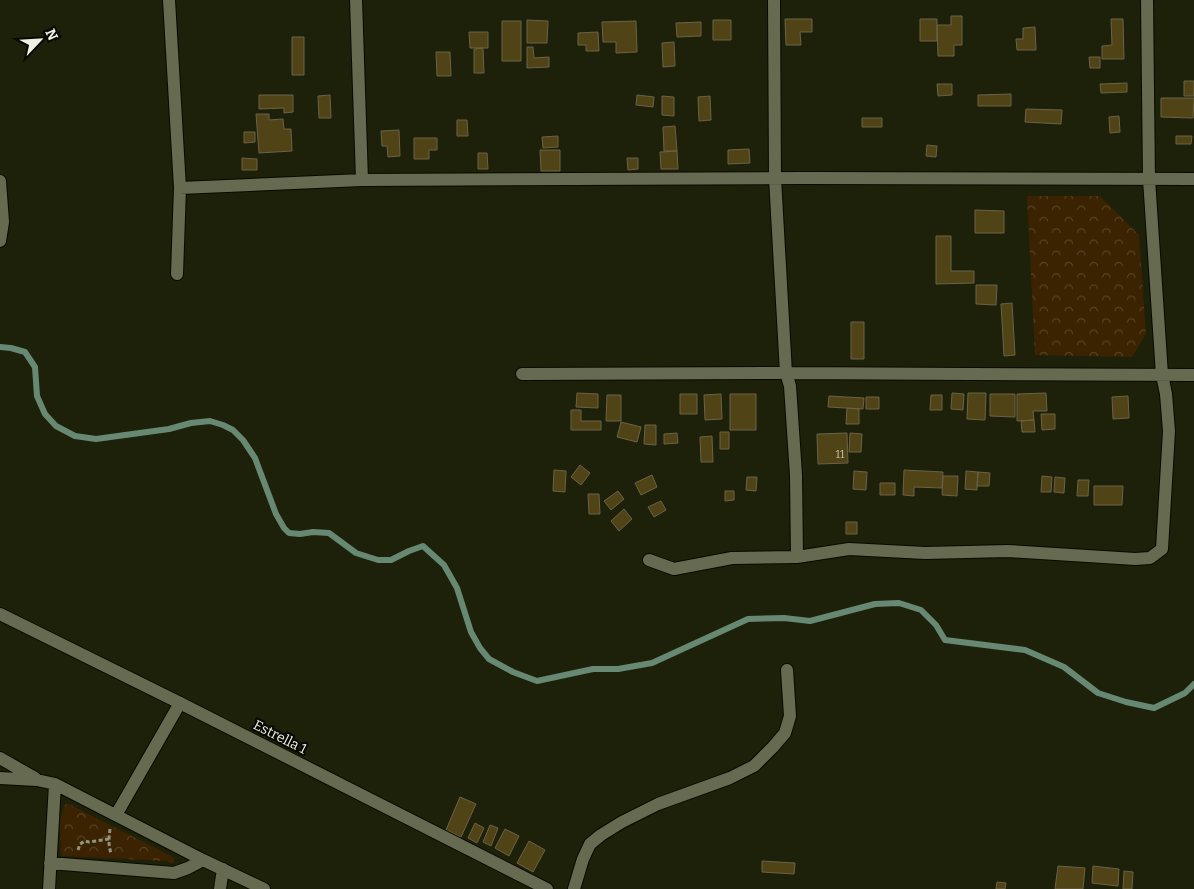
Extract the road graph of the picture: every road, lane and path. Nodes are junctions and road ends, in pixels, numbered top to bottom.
1 (169, 0) edge
2 (356, 0) edge
3 (774, 0) edge
4 (1147, 0) edge
5 (775, 178) junction
6 (1149, 179) junction
7 (1194, 179) edge
8 (362, 180) junction
9 (0, 181) edge
10 (180, 188) junction
11 (0, 241) edge
12 (177, 274) dead end
13 (786, 373) junction
14 (522, 374) dead end
15 (1162, 375) junction
16 (1194, 375) edge
17 (797, 557) junction
18 (648, 560) dead end
19 (0, 614) edge
20 (787, 670) dead end
21 (180, 704) junction
22 (0, 758) edge
23 (0, 778) edge
24 (37, 780) junction
25 (55, 784) junction
26 (113, 819) junction
27 (109, 839) junction
28 (78, 852) dead end
29 (112, 854) dead end
30 (203, 860) junction
31 (50, 863) junction
32 (223, 869) junction
33 (49, 889) edge
34 (220, 889) edge
35 (264, 889) edge
36 (546, 889) edge
37 (574, 889) edge

1 - 10 street
2 - 8 street
3 - 5 street
4 - 6 street
5 - 6 street
5 - 8 street
5 - 13 street
6 - 7 street
6 - 15 street
8 - 10 street
9 - 11 street
10 - 12 street
13 - 14 street
13 - 15 street
13 - 17 street
15 - 16 street
15 - 17 street
17 - 18 street
19 - 21 street, Estrella 1
20 - 37 street
21 - 26 street
21 - 36 street, Estrella 1
22 - 24 street
23 - 24 street
24 - 25 street
25 - 26 street
25 - 31 street
26 - 27 path
26 - 30 street
27 - 28 path
27 - 29 path
30 - 31 street
30 - 32 street
31 - 33 street
32 - 34 street
32 - 35 street

